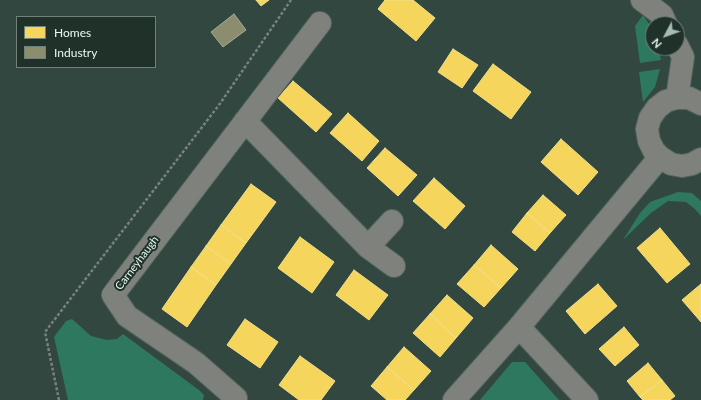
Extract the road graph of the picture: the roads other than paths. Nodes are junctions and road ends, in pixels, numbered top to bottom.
1 (642, 0) edge
2 (662, 16) edge
3 (320, 23) dead end
4 (682, 56) edge
5 (677, 98) junction
6 (701, 104) edge
7 (245, 121) junction
8 (660, 157) junction
9 (701, 159) edge
10 (392, 221) dead end
11 (368, 247) junction
12 (394, 266) dead end
13 (518, 327) junction
14 (236, 399) edge
15 (454, 400) edge
16 (587, 400) edge

1 - 2 street
3 - 7 street, Carneyhaugh
4 - 5 street
5 - 6 street
5 - 8 street
7 - 11 street
7 - 14 street, Carneyhaugh
8 - 9 street
8 - 13 street
10 - 11 street
11 - 12 street
13 - 15 street
13 - 16 street

